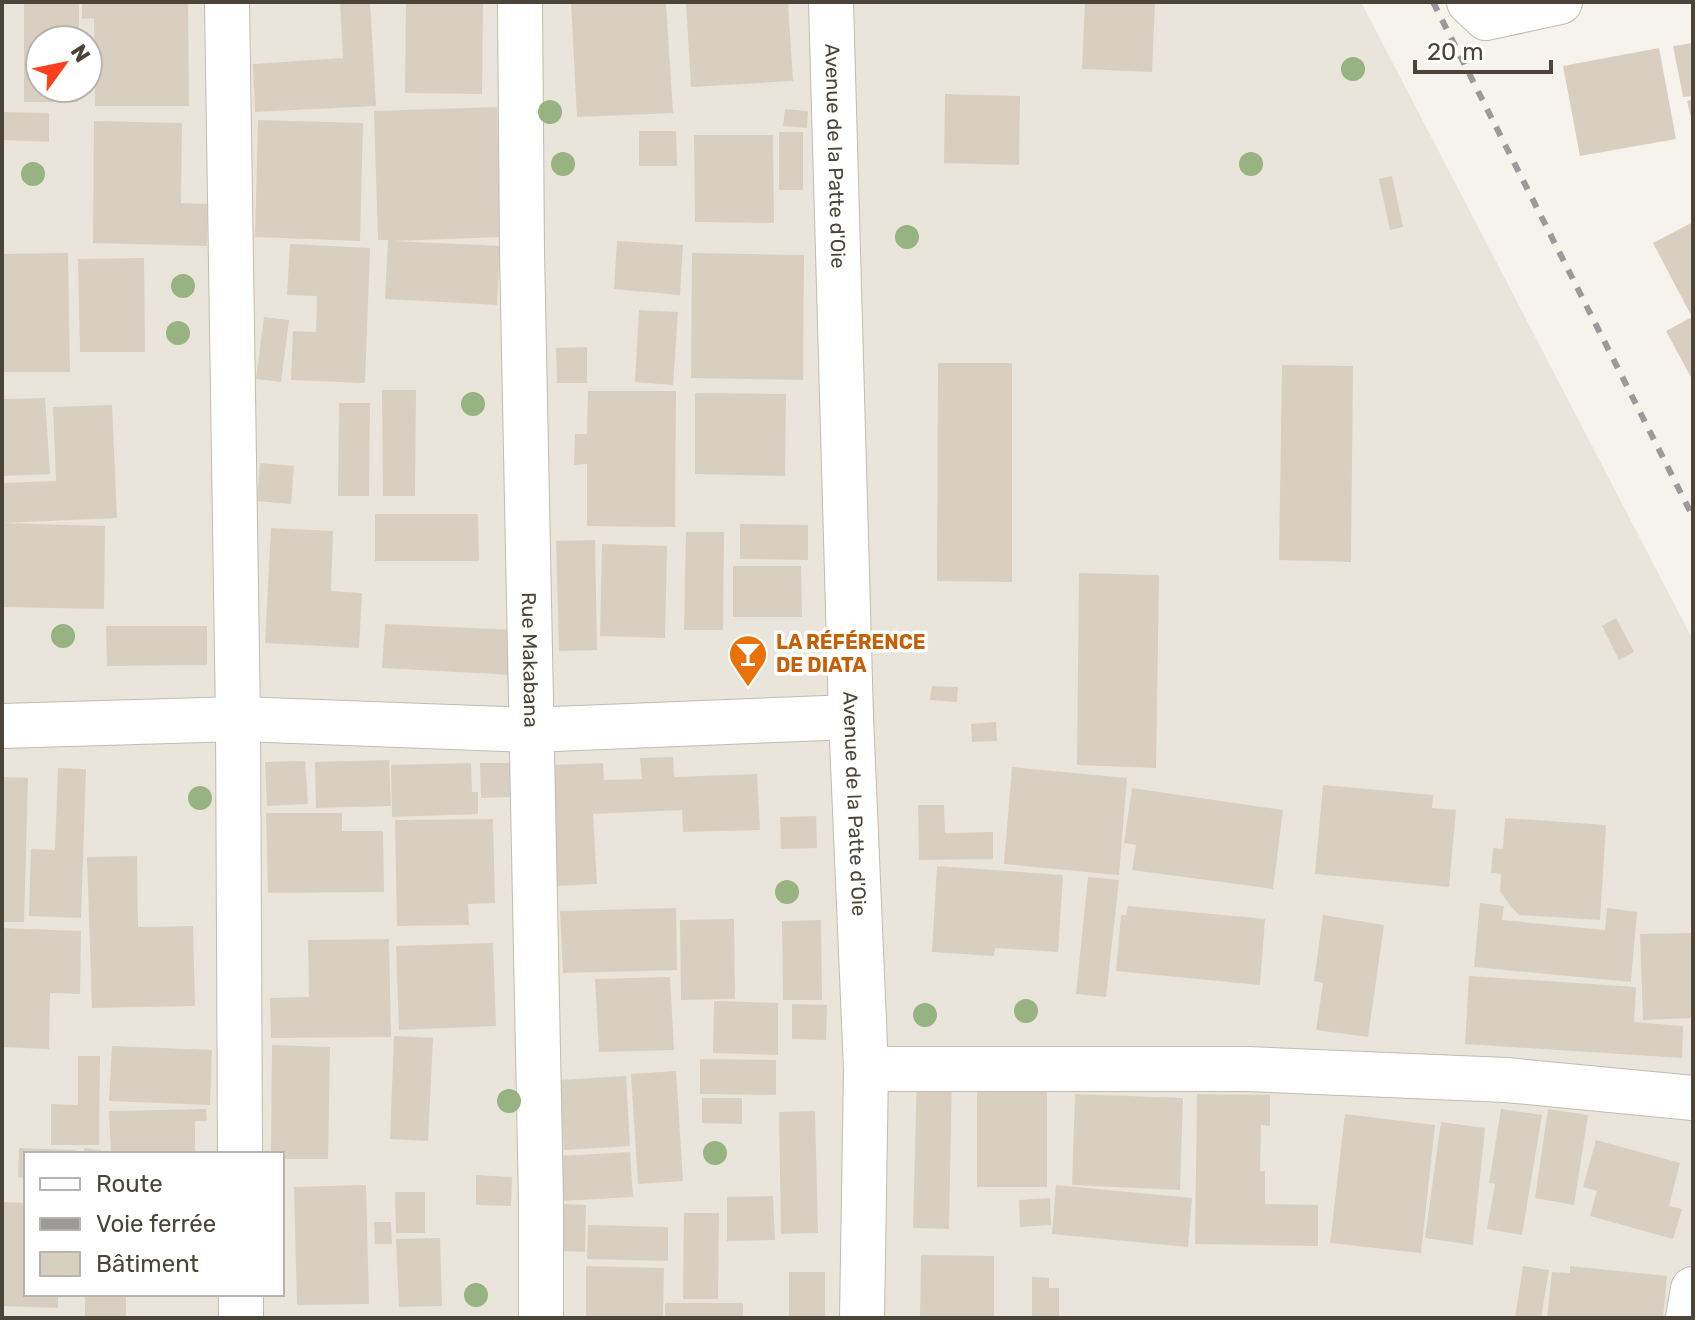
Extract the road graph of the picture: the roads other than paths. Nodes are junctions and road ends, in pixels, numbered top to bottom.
1 (227, 2) edge
2 (520, 2) edge
3 (831, 2) edge
4 (1469, 2) edge
5 (1560, 2) edge
6 (851, 717) junction
7 (238, 719) junction
8 (2, 726) edge
9 (530, 730) junction
10 (866, 1069) junction
11 (1693, 1098) edge
12 (240, 1152) edge
13 (1693, 1289) edge
14 (241, 1296) edge
15 (241, 1318) edge
16 (541, 1318) edge
17 (862, 1318) edge
18 (1688, 1318) edge

1 - 7 street
2 - 9 street, Rue Makabana
3 - 6 street, Avenue de la Patte d'Oie
4 - 5 street
6 - 9 street
6 - 10 street, Avenue de la Patte d'Oie
7 - 8 street
7 - 9 street
7 - 12 street
9 - 16 street, Rue Makabana
10 - 11 street
10 - 17 street, Avenue de la Patte d'Oie
13 - 18 street
14 - 15 street

